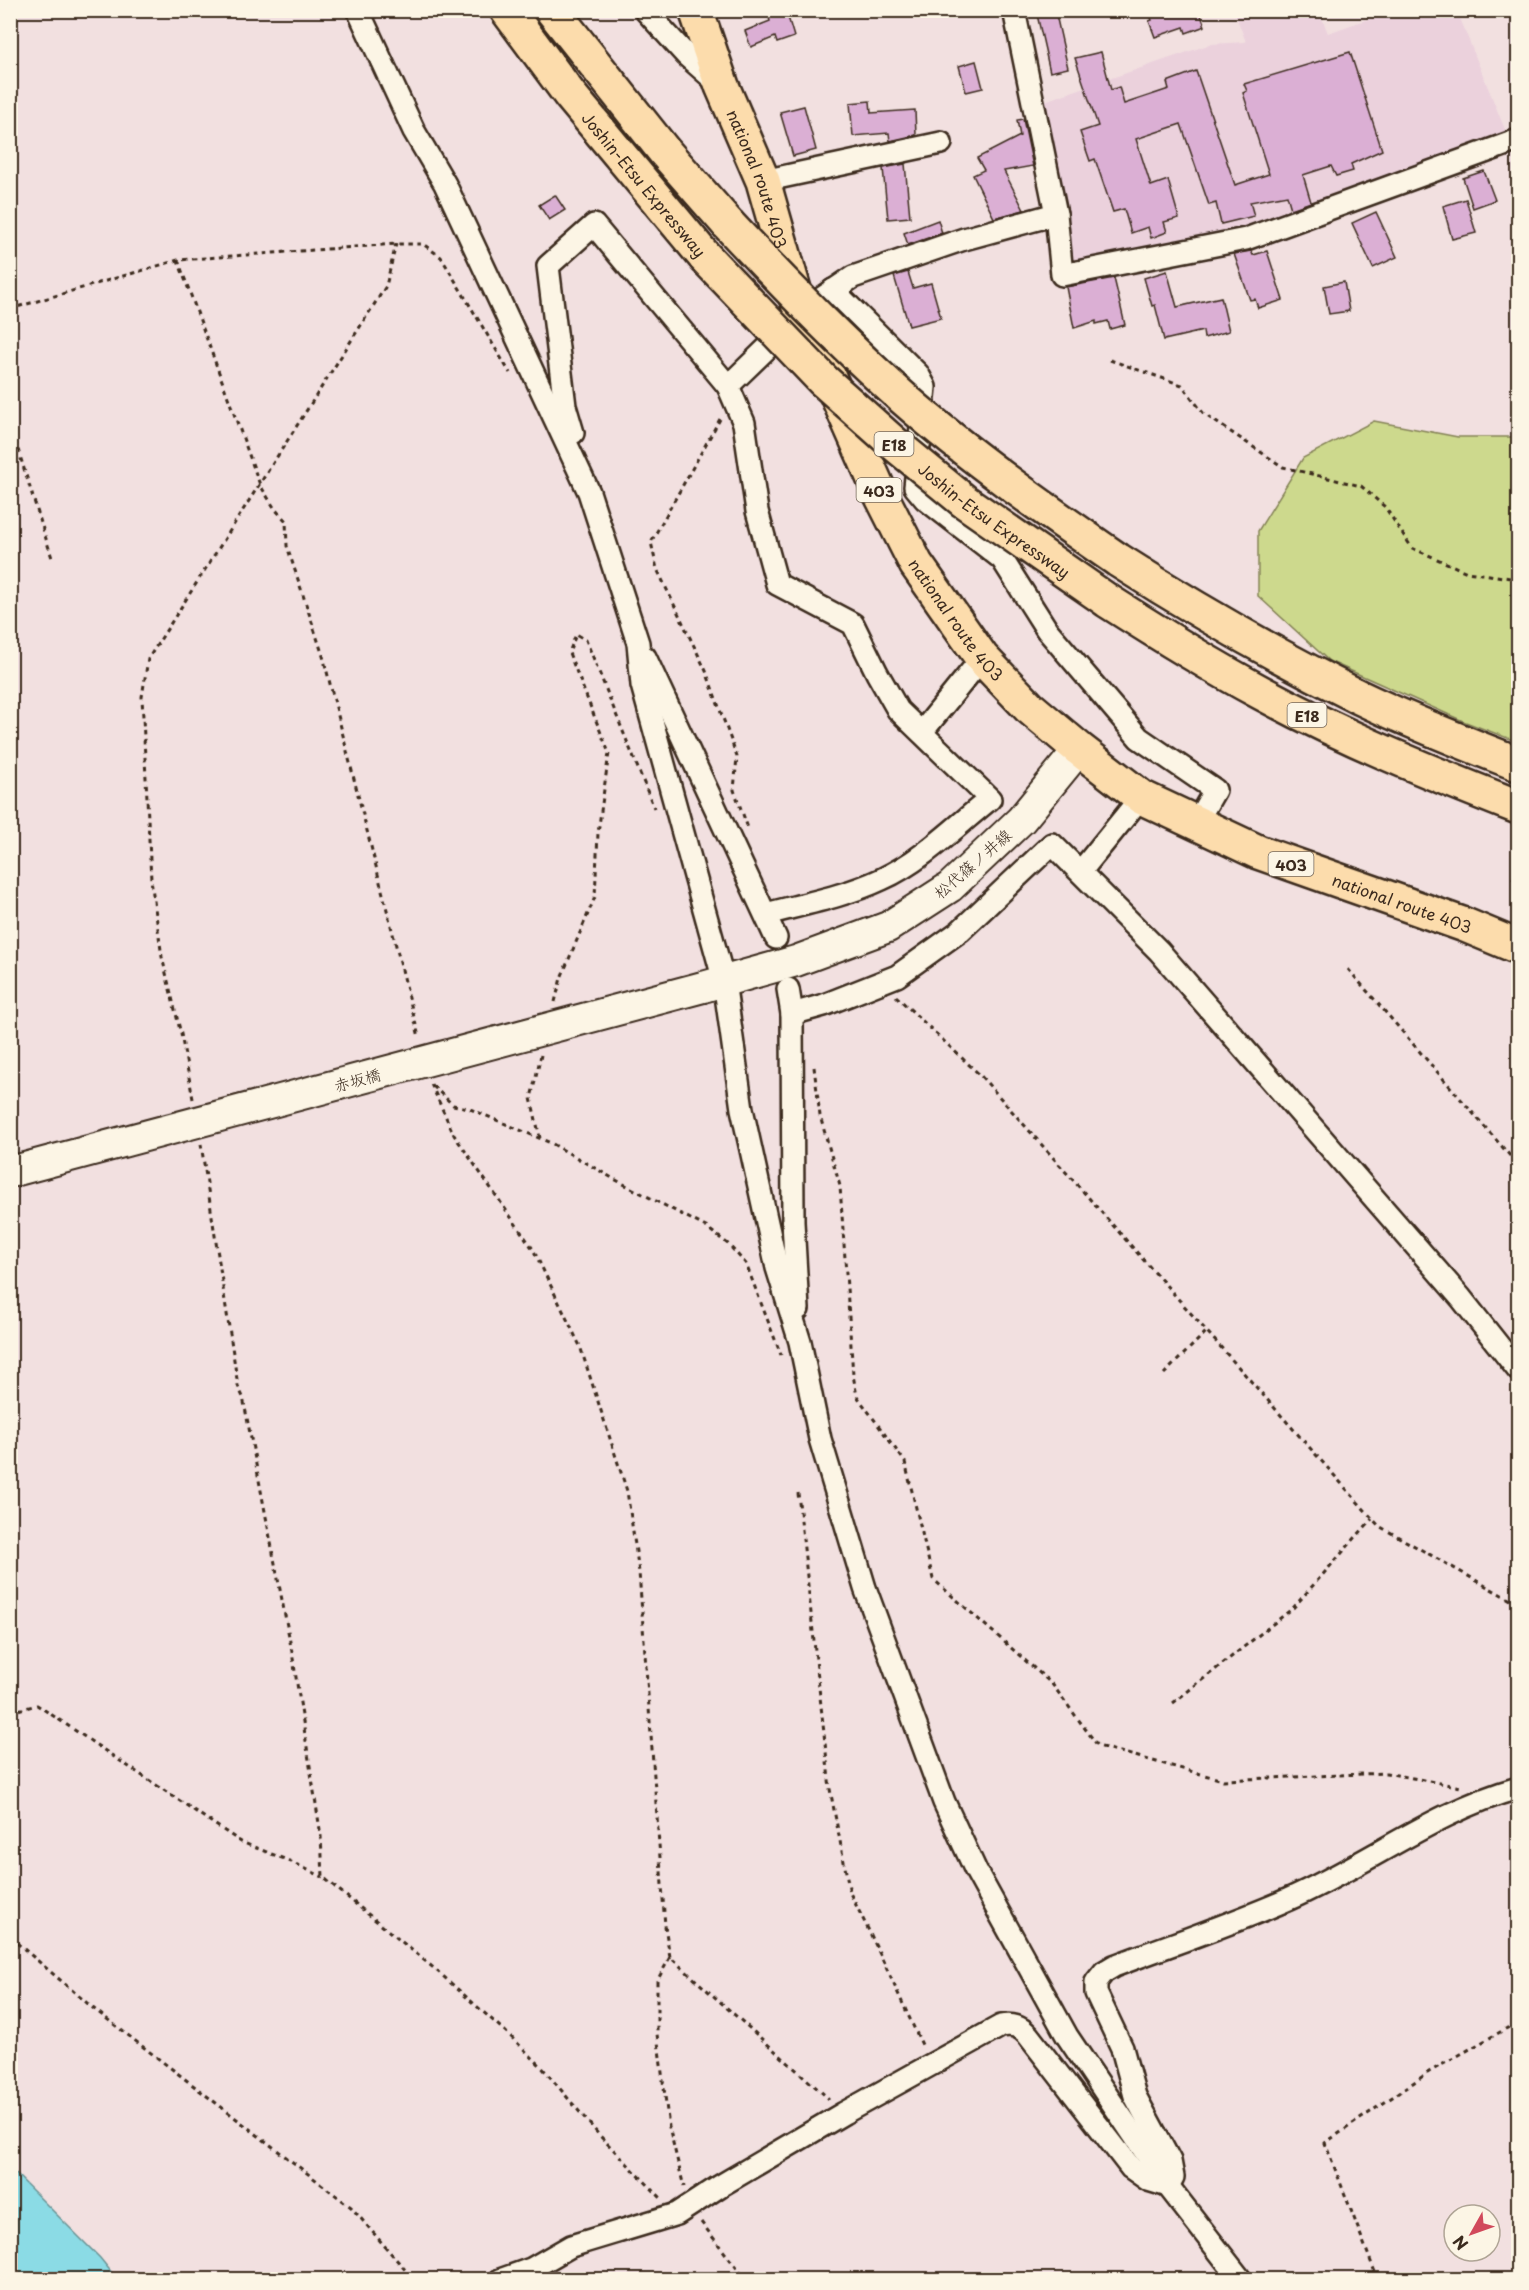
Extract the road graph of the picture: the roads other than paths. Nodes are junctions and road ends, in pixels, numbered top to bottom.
1 (358, 10) edge
2 (507, 10) edge
3 (552, 10) edge
4 (645, 10) edge
5 (696, 10) edge
6 (1014, 10) edge
7 (722, 86) junction
8 (1518, 140) edge
9 (941, 142) dead end
10 (763, 182) junction
11 (1056, 214) junction
12 (833, 290) junction
13 (801, 314) junction
14 (730, 391) junction
15 (589, 492) junction
16 (638, 643) junction
17 (982, 658) junction
18 (922, 732) junction
19 (1079, 749) junction
20 (1518, 764) edge
21 (1141, 796) junction
22 (1518, 807) edge
23 (1196, 823) junction
24 (1081, 871) junction
25 (766, 914) junction
26 (776, 938) dead end
27 (1518, 947) edge
28 (713, 984) junction
29 (789, 989) dead end
30 (792, 1014) junction
31 (10, 1172) edge
32 (800, 1342) junction
33 (1518, 1370) edge
34 (1518, 1788) edge
35 (1168, 2186) junction
36 (500, 2280) edge
37 (1241, 2280) edge

1 - 15 street
2 - 22 highway, Joshin-Etsu Expressway / E18, bridge
3 - 20 highway, E18, bridge
4 - 7 street
5 - 7 highway, national route 403 / 403
6 - 11 street
7 - 10 highway, national route 403 / 403
8 - 11 street
9 - 10 street
10 - 13 highway, national route 403 / 403
11 - 12 street
12 - 13 street
12 - 23 street
13 - 14 street
13 - 17 highway, national route 403 / 403
14 - 15 street
14 - 18 street
15 - 16 street
16 - 25 street
16 - 28 street
17 - 18 street
17 - 19 highway, national route 403 / 403
18 - 25 street
19 - 21 highway, national route 403 / 403
19 - 28 main road, 松代篠ノ井線
21 - 23 highway, national route 403 / 403
21 - 24 street
23 - 27 highway, national route 403 / 403
24 - 30 street
24 - 33 street
25 - 26 street
28 - 31 main road, 赤坂橋, bridge
28 - 32 street
29 - 30 street
30 - 32 street
32 - 35 street
34 - 35 street
35 - 36 street
35 - 37 street

